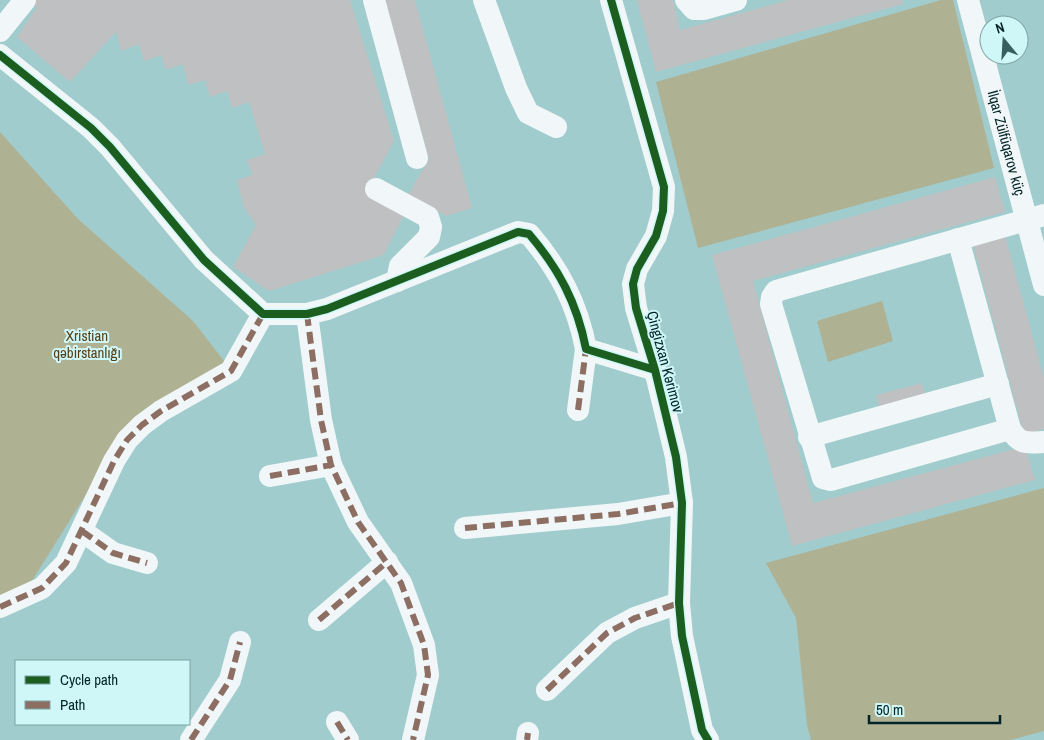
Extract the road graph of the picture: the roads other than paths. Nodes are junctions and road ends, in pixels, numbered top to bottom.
1 (25, 0) edge
2 (374, 0) edge
3 (484, 0) edge
4 (610, 0) edge
5 (686, 0) edge
6 (736, 0) edge
7 (968, 0) edge
8 (0, 31) edge
9 (0, 55) edge
10 (556, 126) dead end
11 (417, 158) dead end
12 (376, 189) dead end
13 (1035, 217) edge
14 (958, 239) junction
15 (397, 281) junction
16 (1044, 285) edge
17 (263, 314) junction
18 (307, 314) junction
19 (586, 349) junction
20 (655, 370) junction
21 (998, 384) junction
22 (578, 410) dead end
23 (1010, 429) junction
24 (809, 437) junction
25 (1044, 442) edge
26 (331, 465) junction
27 (270, 476) dead end
28 (682, 503) junction
29 (465, 528) dead end
30 (82, 531) junction
31 (387, 562) junction
32 (147, 563) dead end
33 (679, 603) junction
34 (0, 606) edge
35 (319, 620) dead end
36 (240, 642) dead end
37 (547, 690) dead end
38 (191, 740) edge
39 (412, 740) edge
40 (708, 740) edge

1 - 8 street
2 - 11 street
3 - 10 street
4 - 20 street, Çingizxan Kərimov
5 - 6 street
7 - 13 street, İlqar Zülfüqarov küç
9 - 17 street
12 - 15 street
13 - 14 street
13 - 16 street, İlqar Zülfüqarov küç
14 - 21 street
14 - 24 street
15 - 18 street
15 - 19 street
17 - 18 street
17 - 30 street
18 - 26 street
19 - 20 street
19 - 22 street
20 - 28 street, Çingizxan Kərimov
21 - 23 street
21 - 24 street
23 - 24 street
23 - 25 street
26 - 27 street
26 - 31 street
28 - 29 street
28 - 33 street, Çingizxan Kərimov
30 - 32 street
30 - 34 street
31 - 35 street
31 - 39 street
33 - 37 street
33 - 40 street, Çingizxan Kərimov
36 - 38 street

